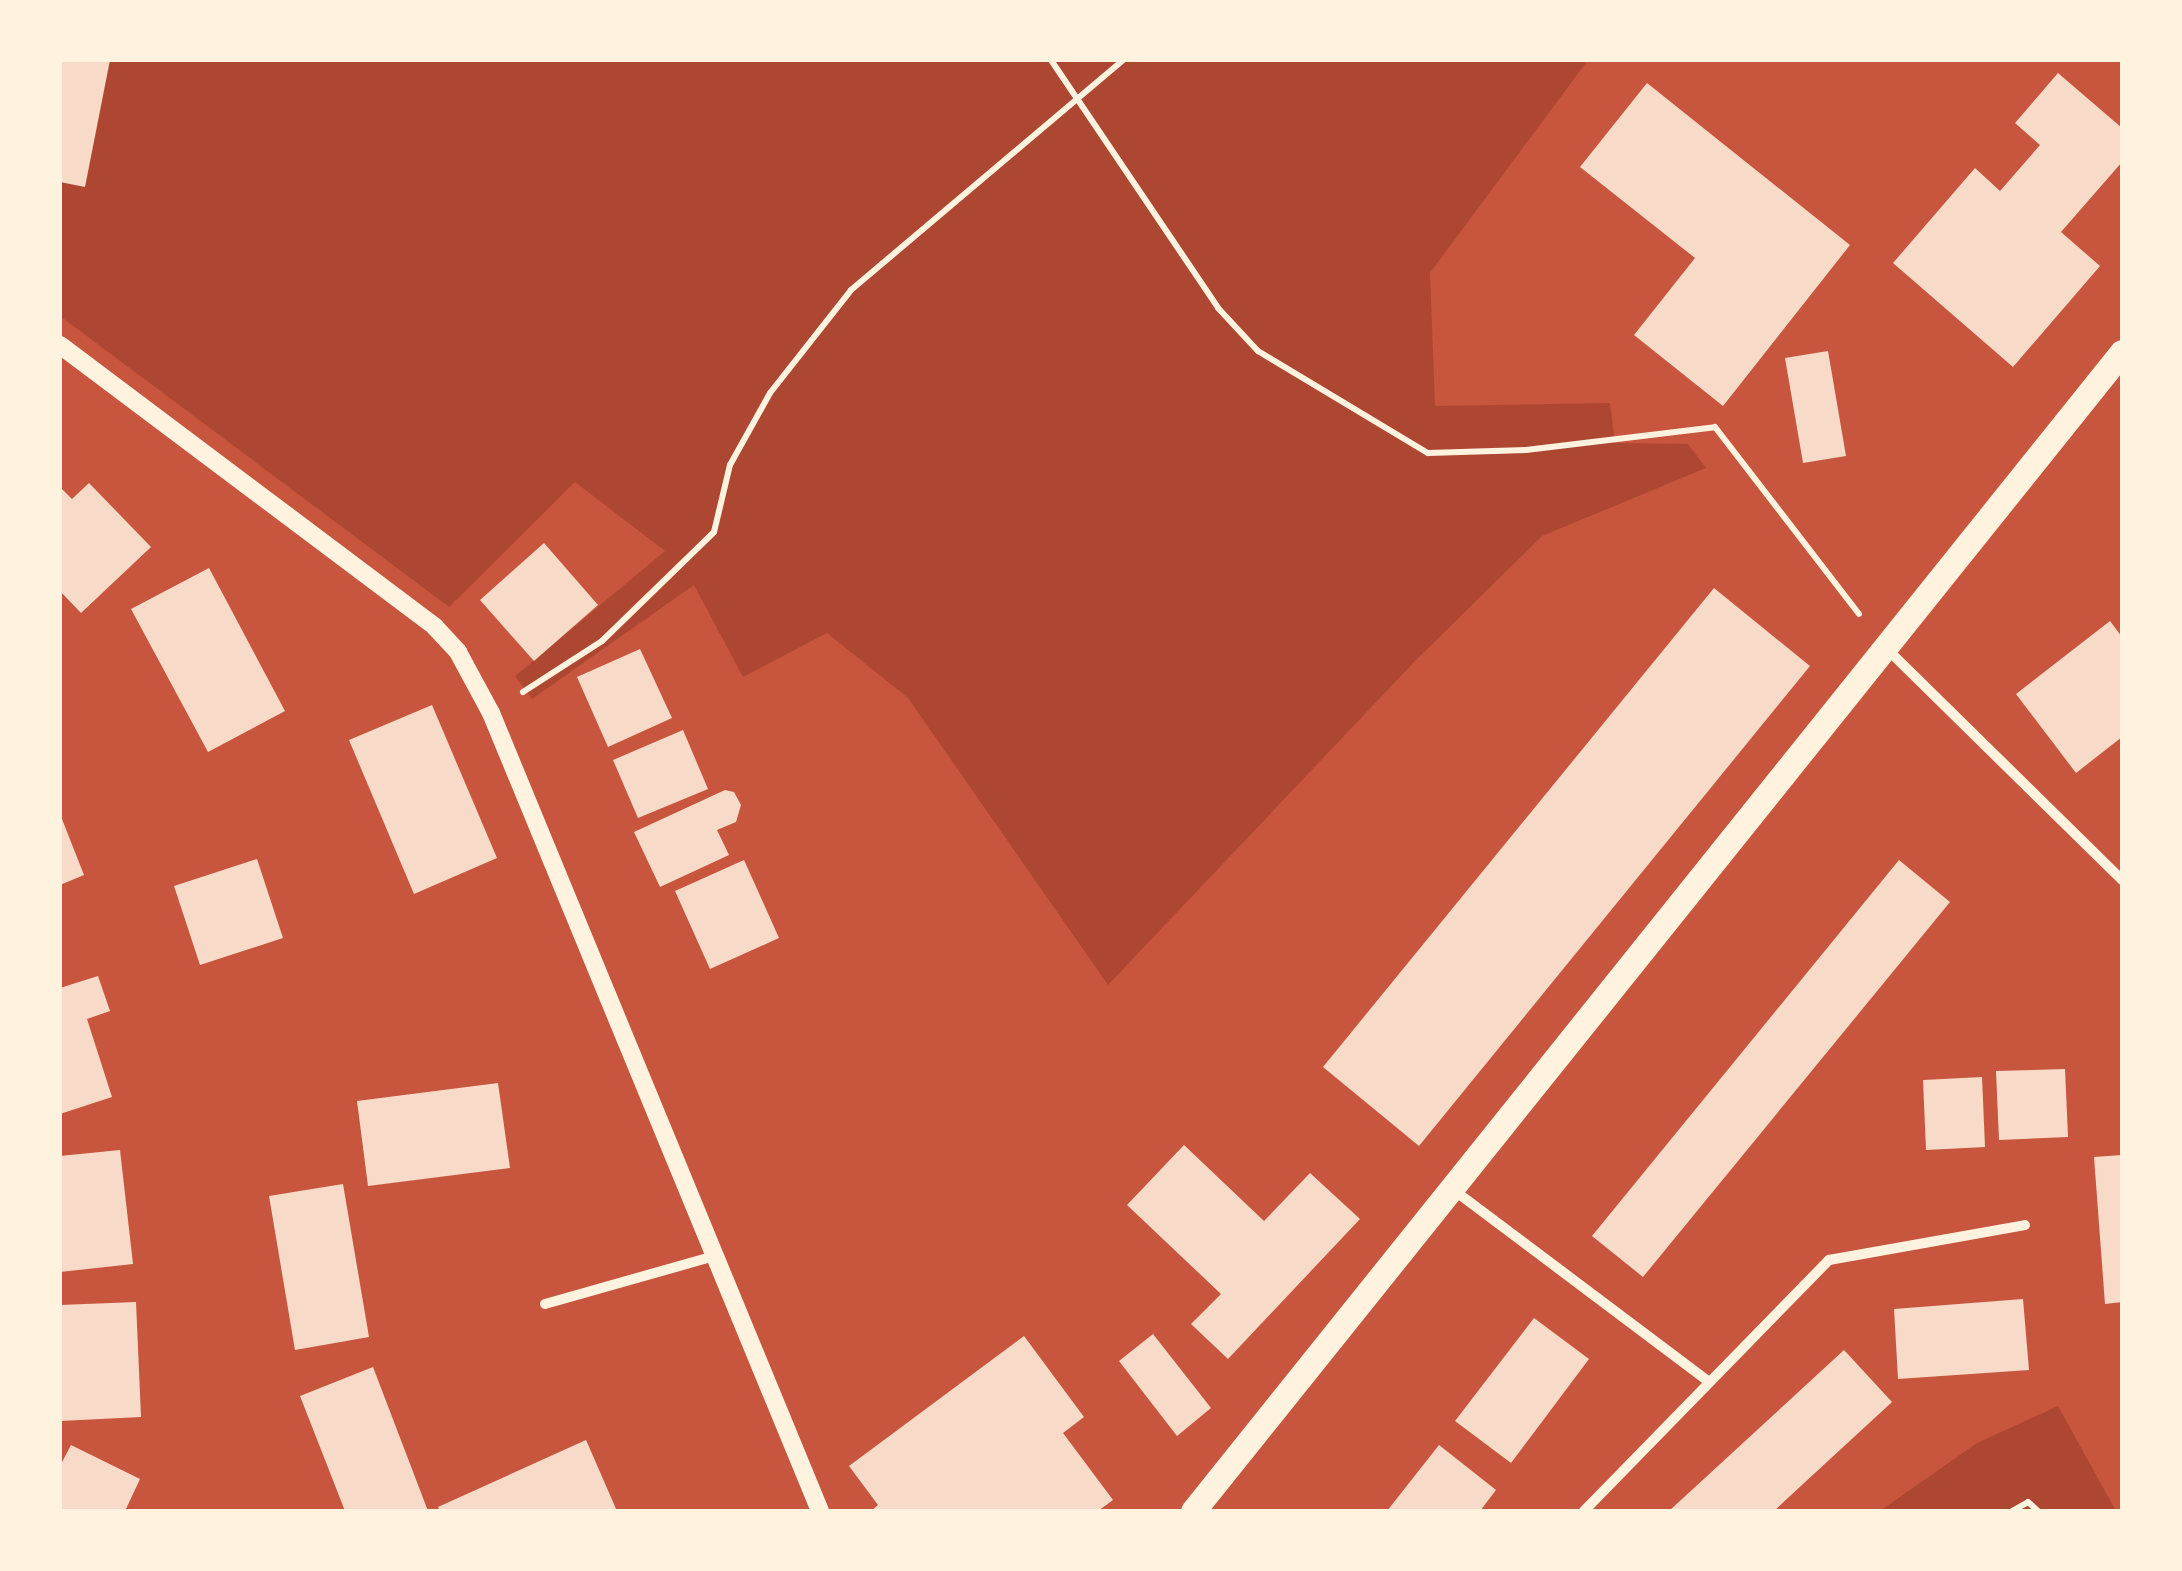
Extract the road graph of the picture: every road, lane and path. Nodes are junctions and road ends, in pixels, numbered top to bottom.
1 (1050, 60) edge
2 (1123, 60) edge
3 (1076, 100) junction
4 (60, 345) edge
5 (2122, 352) edge
6 (1884, 646) junction
7 (491, 712) junction
8 (2122, 880) edge
9 (1450, 1188) junction
10 (2026, 1224) dead end
11 (715, 1256) junction
12 (545, 1304) dead end
13 (1708, 1380) junction
14 (820, 1511) edge
15 (1193, 1511) edge
16 (1584, 1511) edge
17 (2012, 1511) edge
18 (2038, 1511) edge

1 - 3 path
2 - 3 path
3 - 6 path
3 - 7 path
4 - 7 street
5 - 6 main road
6 - 8 street
6 - 9 main road
7 - 11 street
9 - 13 street
9 - 15 main road
10 - 13 street
11 - 12 street
11 - 14 street
13 - 16 street
17 - 18 path

